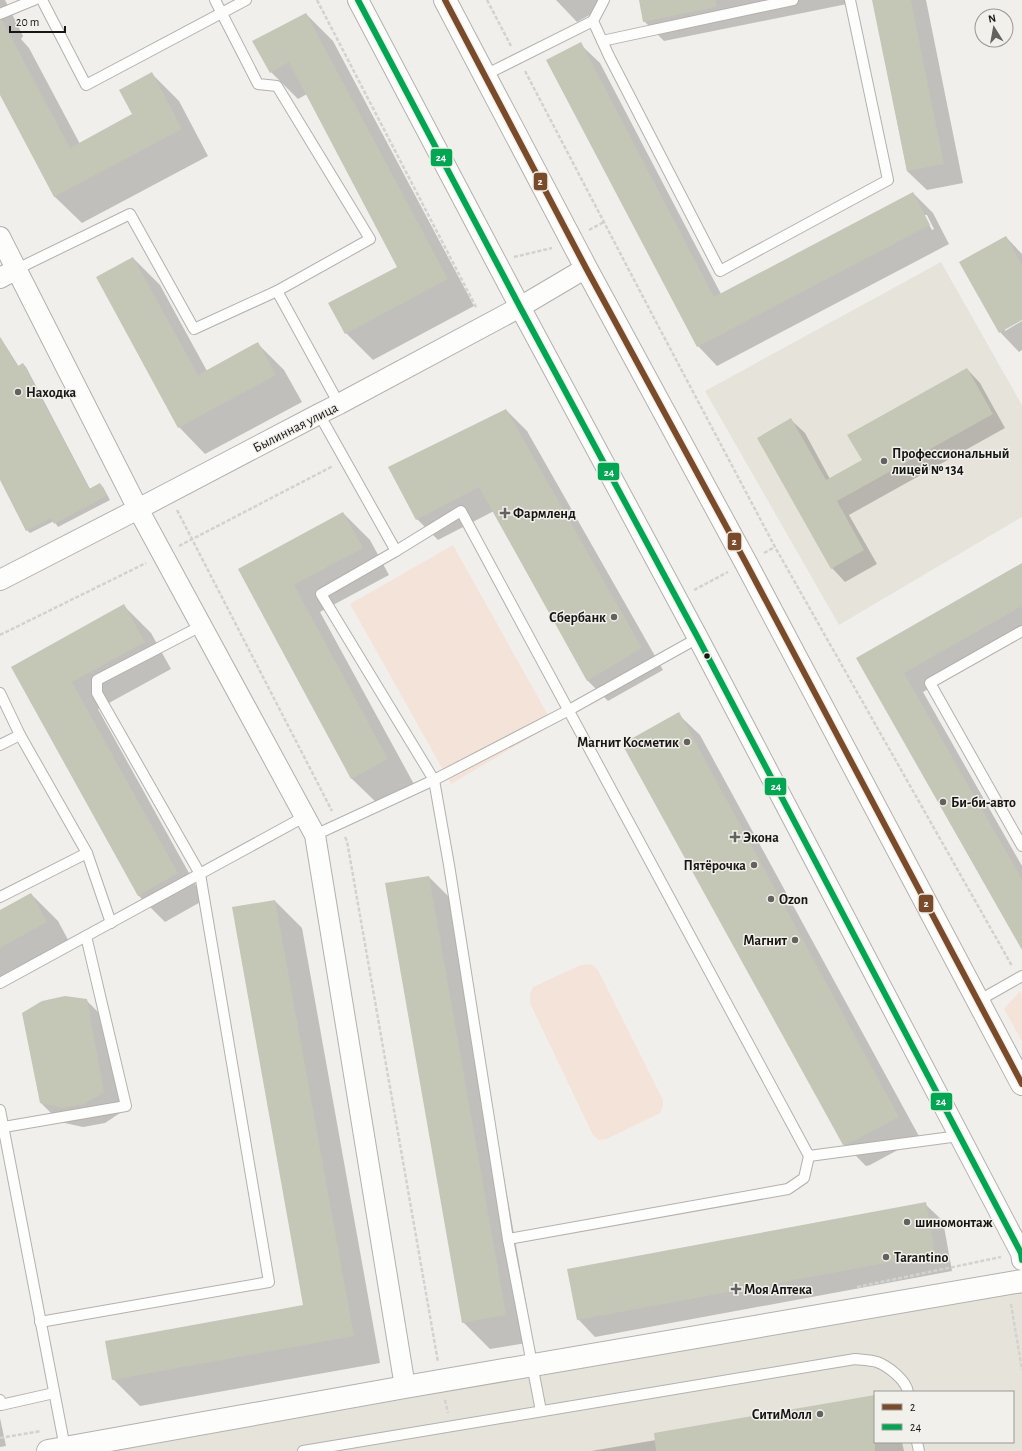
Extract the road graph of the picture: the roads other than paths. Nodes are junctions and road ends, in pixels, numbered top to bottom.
1 (34, 0) edge
2 (42, 0) edge
3 (215, 0) edge
4 (246, 0) edge
5 (358, 0) edge
6 (445, 0) edge
7 (604, 0) edge
8 (793, 0) edge
9 (850, 0) edge
10 (222, 13) junction
11 (0, 14) edge
12 (593, 21) junction
13 (602, 41) junction
14 (485, 75) junction
15 (0, 236) edge
16 (586, 268) junction
17 (8, 273) edge
18 (277, 291) junction
19 (520, 307) junction
20 (339, 404) junction
21 (319, 414) junction
22 (138, 509) junction
23 (396, 551) junction
24 (0, 580) edge
25 (201, 626) junction
26 (1022, 631) edge
27 (698, 638) junction
28 (0, 693) edge
29 (569, 710) junction
30 (20, 735) junction
31 (0, 745) edge
32 (434, 780) junction
33 (304, 816) junction
34 (314, 835) junction
35 (1022, 846) edge
36 (87, 852) junction
37 (200, 874) junction
38 (0, 897) edge
39 (111, 923) junction
40 (86, 936) junction
41 (1020, 977) edge
42 (0, 983) edge
43 (978, 1001) junction
44 (1022, 1084) edge
45 (0, 1110) edge
46 (4, 1127) junction
47 (959, 1136) junction
48 (809, 1156) junction
49 (508, 1240) junction
50 (1022, 1260) edge
51 (1015, 1282) edge
52 (40, 1322) junction
53 (533, 1366) junction
54 (405, 1387) junction
55 (908, 1391) edge
56 (54, 1394) junction
57 (0, 1400) edge
58 (541, 1411) junction
59 (56, 1449) edge
60 (303, 1451) edge

1 - 11 lane
2 - 10 lane
3 - 10 lane
4 - 10 lane
5 - 19 street
6 - 14 main road
7 - 12 lane
8 - 13 lane
9 - 13 lane
10 - 18 lane
12 - 13 lane
12 - 14 lane
14 - 16 main road
15 - 17 street
16 - 19 street, Былинная улица
16 - 43 main road
17 - 18 lane
17 - 22 street
18 - 20 lane
19 - 20 street, Былинная улица
19 - 27 street
20 - 21 street, Былинная улица
21 - 22 street, Былинная улица
21 - 23 lane
22 - 24 street, Былинная улица
22 - 25 street
23 - 29 lane
23 - 32 lane
25 - 33 street
25 - 37 lane
26 - 35 lane
27 - 29 lane
27 - 47 street
28 - 30 lane
29 - 32 lane
29 - 48 lane
30 - 31 lane
30 - 36 lane
32 - 34 lane
32 - 49 lane
33 - 34 street
33 - 37 lane
34 - 54 street
36 - 38 lane
36 - 39 lane
37 - 39 lane
37 - 52 lane
39 - 40 lane
40 - 42 lane
40 - 46 lane
41 - 43 lane
43 - 44 main road
45 - 46 lane
46 - 52 lane
47 - 48 lane
47 - 50 street
48 - 49 lane
49 - 53 lane
51 - 53 main road
52 - 56 lane
53 - 54 main road
53 - 58 lane
54 - 59 main road
55 - 58 lane
56 - 57 lane
56 - 59 lane
58 - 60 lane

